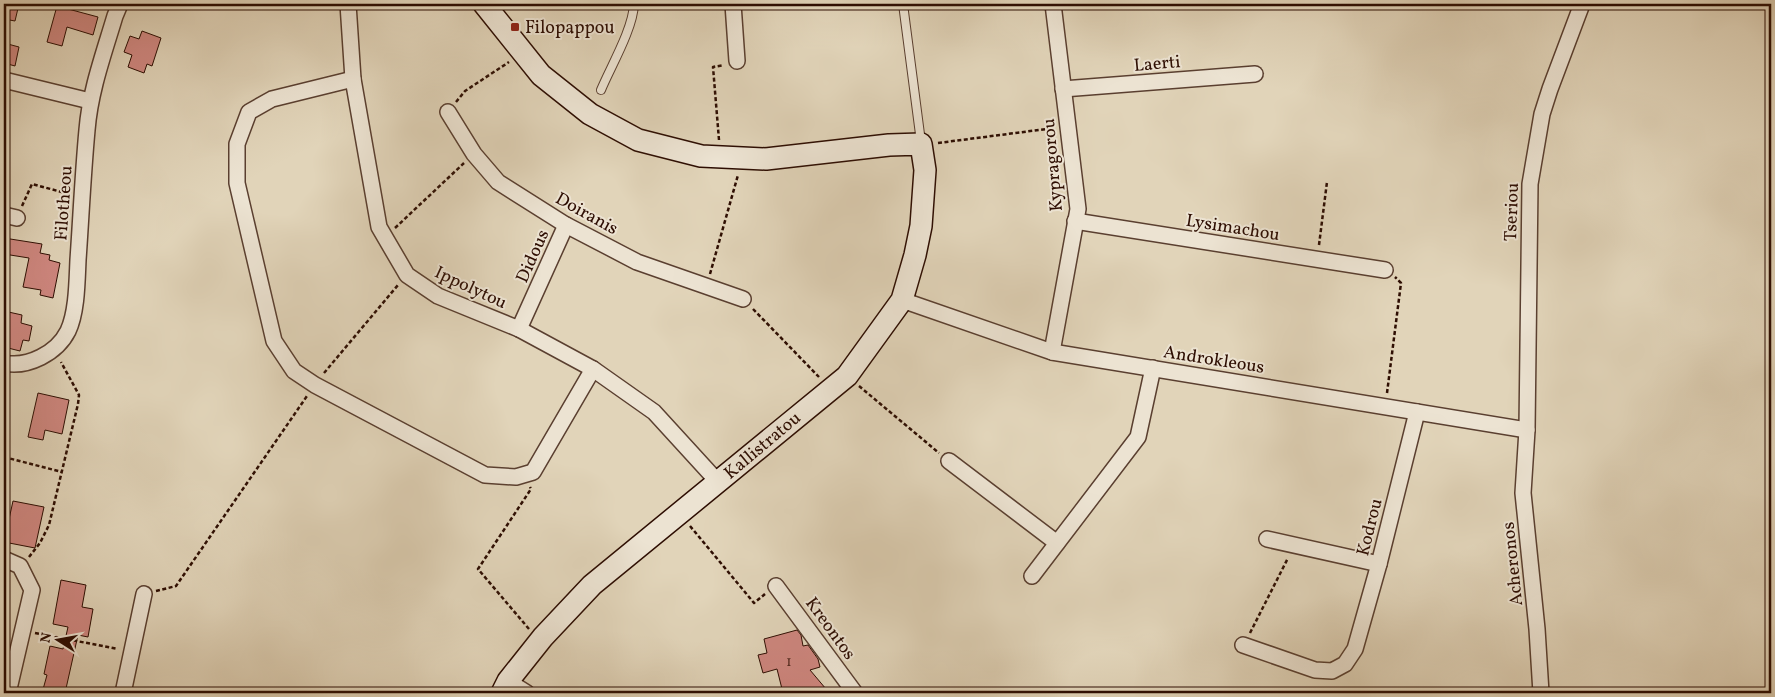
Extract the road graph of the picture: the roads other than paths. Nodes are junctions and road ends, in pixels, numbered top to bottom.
1 (120, 4) edge
2 (348, 4) edge
3 (485, 4) edge
4 (634, 4) edge
5 (734, 4) edge
6 (903, 4) edge
7 (1053, 4) edge
8 (1582, 4) edge
9 (737, 61) road end
10 (1255, 74) dead end
11 (353, 79) junction
12 (4, 80) edge
13 (1063, 89) junction
14 (601, 90) dead end
15 (90, 101) junction
16 (448, 112) road end
17 (922, 144) junction
18 (1076, 221) junction
19 (566, 225) junction
20 (1385, 270) road end
21 (743, 299) road end
22 (902, 300) junction
23 (519, 329) junction
24 (1052, 352) junction
25 (4, 363) edge
26 (1153, 368) junction
27 (592, 369) junction
28 (1417, 412) junction
29 (1527, 430) junction
30 (949, 462) road end
31 (718, 482) junction
32 (1267, 539) dead end
33 (1057, 543) junction
34 (4, 559) edge
35 (1379, 564) junction
36 (1032, 576) dead end
37 (776, 586) road end
38 (144, 594) road end
39 (1243, 645) road end
40 (505, 687) edge
41 (8, 693) edge
42 (123, 693) edge
43 (527, 693) edge
44 (855, 693) edge
45 (1541, 693) edge

1 - 15 street, Filotheou
2 - 11 street, Ippolytou
3 - 17 street
4 - 14 lane
5 - 9 street
6 - 17 lane
7 - 13 street, Kypragorou
8 - 29 street, Tseriou
10 - 13 street, Laerti
11 - 23 street, Ippolytou
11 - 27 street
12 - 15 street
13 - 18 street, Kypragorou
15 - 25 street, Filotheou
16 - 19 street, Doiranis
17 - 22 street, Kallistratou
18 - 20 street, Lysimachou
18 - 24 street, Kypragorou
19 - 21 street, Doiranis
19 - 23 street, Didous
22 - 24 street, Androkleous
22 - 31 street, Kallistratou
23 - 27 street, Ippolytou
24 - 26 street, Androkleous
26 - 28 street, Androkleous
26 - 33 street
27 - 31 street, Ippolytou
28 - 29 street, Androkleous
28 - 35 street, Kodrou
29 - 45 street, Acheronos
30 - 33 street
31 - 40 street, Kallistratou
32 - 35 street
33 - 36 street
34 - 41 street
35 - 39 street, Kodrou
37 - 44 street, Kreontos
38 - 42 street
40 - 43 street

